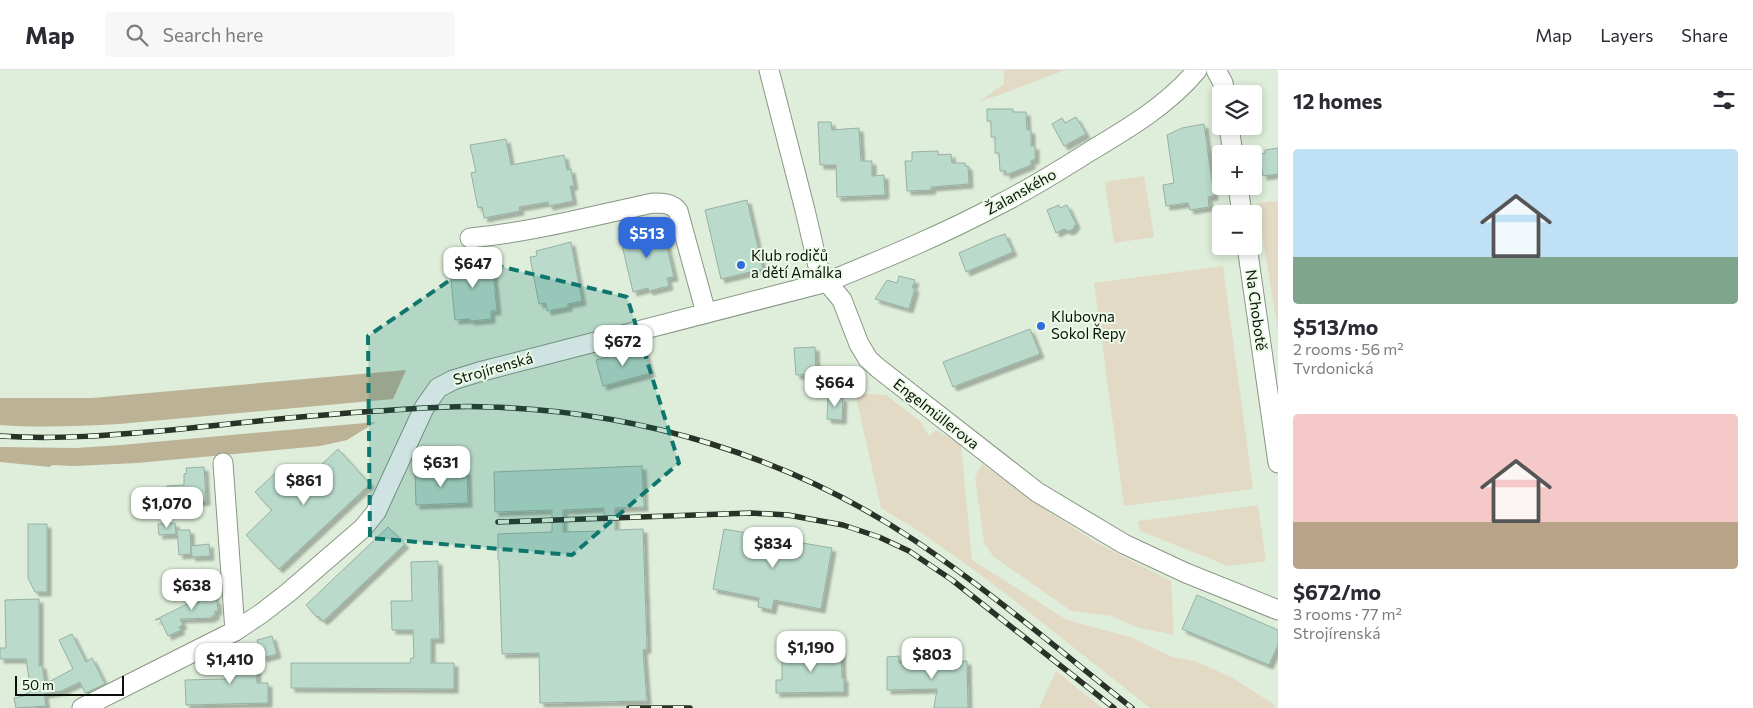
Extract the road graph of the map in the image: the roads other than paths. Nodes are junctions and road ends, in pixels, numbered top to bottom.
1 (769, 70) edge
2 (1197, 70) edge
3 (1216, 70) edge
4 (1223, 85) edge
5 (470, 238) dead end
6 (1248, 255) edge
7 (827, 282) junction
8 (706, 314) junction
9 (223, 463) dead end
10 (1278, 463) edge
11 (1278, 610) edge
12 (235, 631) junction
13 (82, 708) edge

1 - 7 street, Engelmüllerova
2 - 7 street, Žalanského
3 - 4 street
5 - 8 street
6 - 10 street, Na Chobotě
7 - 8 street, Strojírenská
7 - 11 street, Engelmüllerova
8 - 12 street, Strojírenská
9 - 12 street
12 - 13 street, Strojírenská

